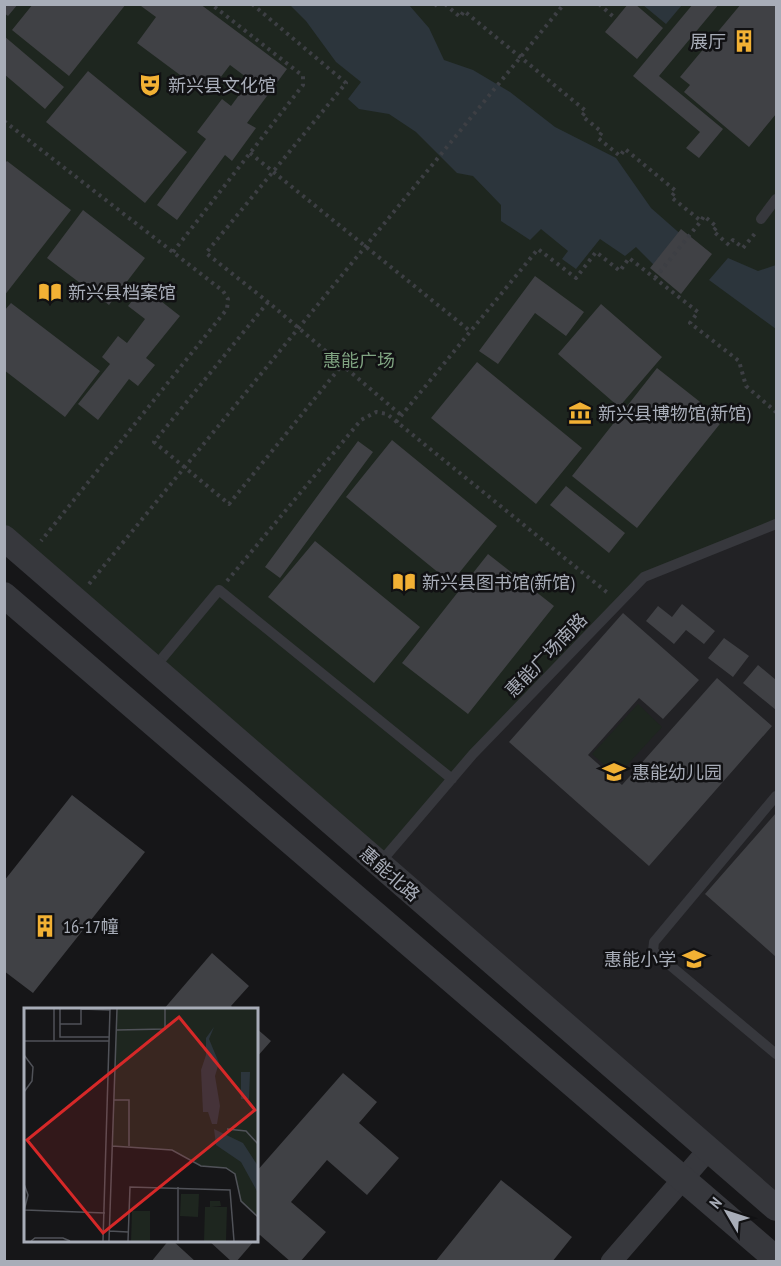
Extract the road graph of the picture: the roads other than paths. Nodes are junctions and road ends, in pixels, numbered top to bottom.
1 (777, 199) edge
2 (762, 220) road end
3 (777, 524) edge
4 (4, 538) edge
5 (4, 595) edge
6 (154, 668) junction
7 (452, 779) junction
8 (777, 796) edge
9 (379, 864) junction
10 (777, 1054) edge
11 (708, 1149) junction
12 (683, 1179) junction
13 (777, 1208) edge
14 (777, 1259) edge
15 (611, 1262) edge

1 - 2 lane
3 - 7 lane, 惠能广场南路
4 - 6 street, 惠能北路
5 - 12 street
6 - 7 lane
6 - 9 street, 惠能北路
7 - 9 lane, 惠能广场南路
8 - 10 lane
9 - 11 street, 惠能北路
11 - 12 street
11 - 13 street, 惠能北路
12 - 14 street
12 - 15 street

